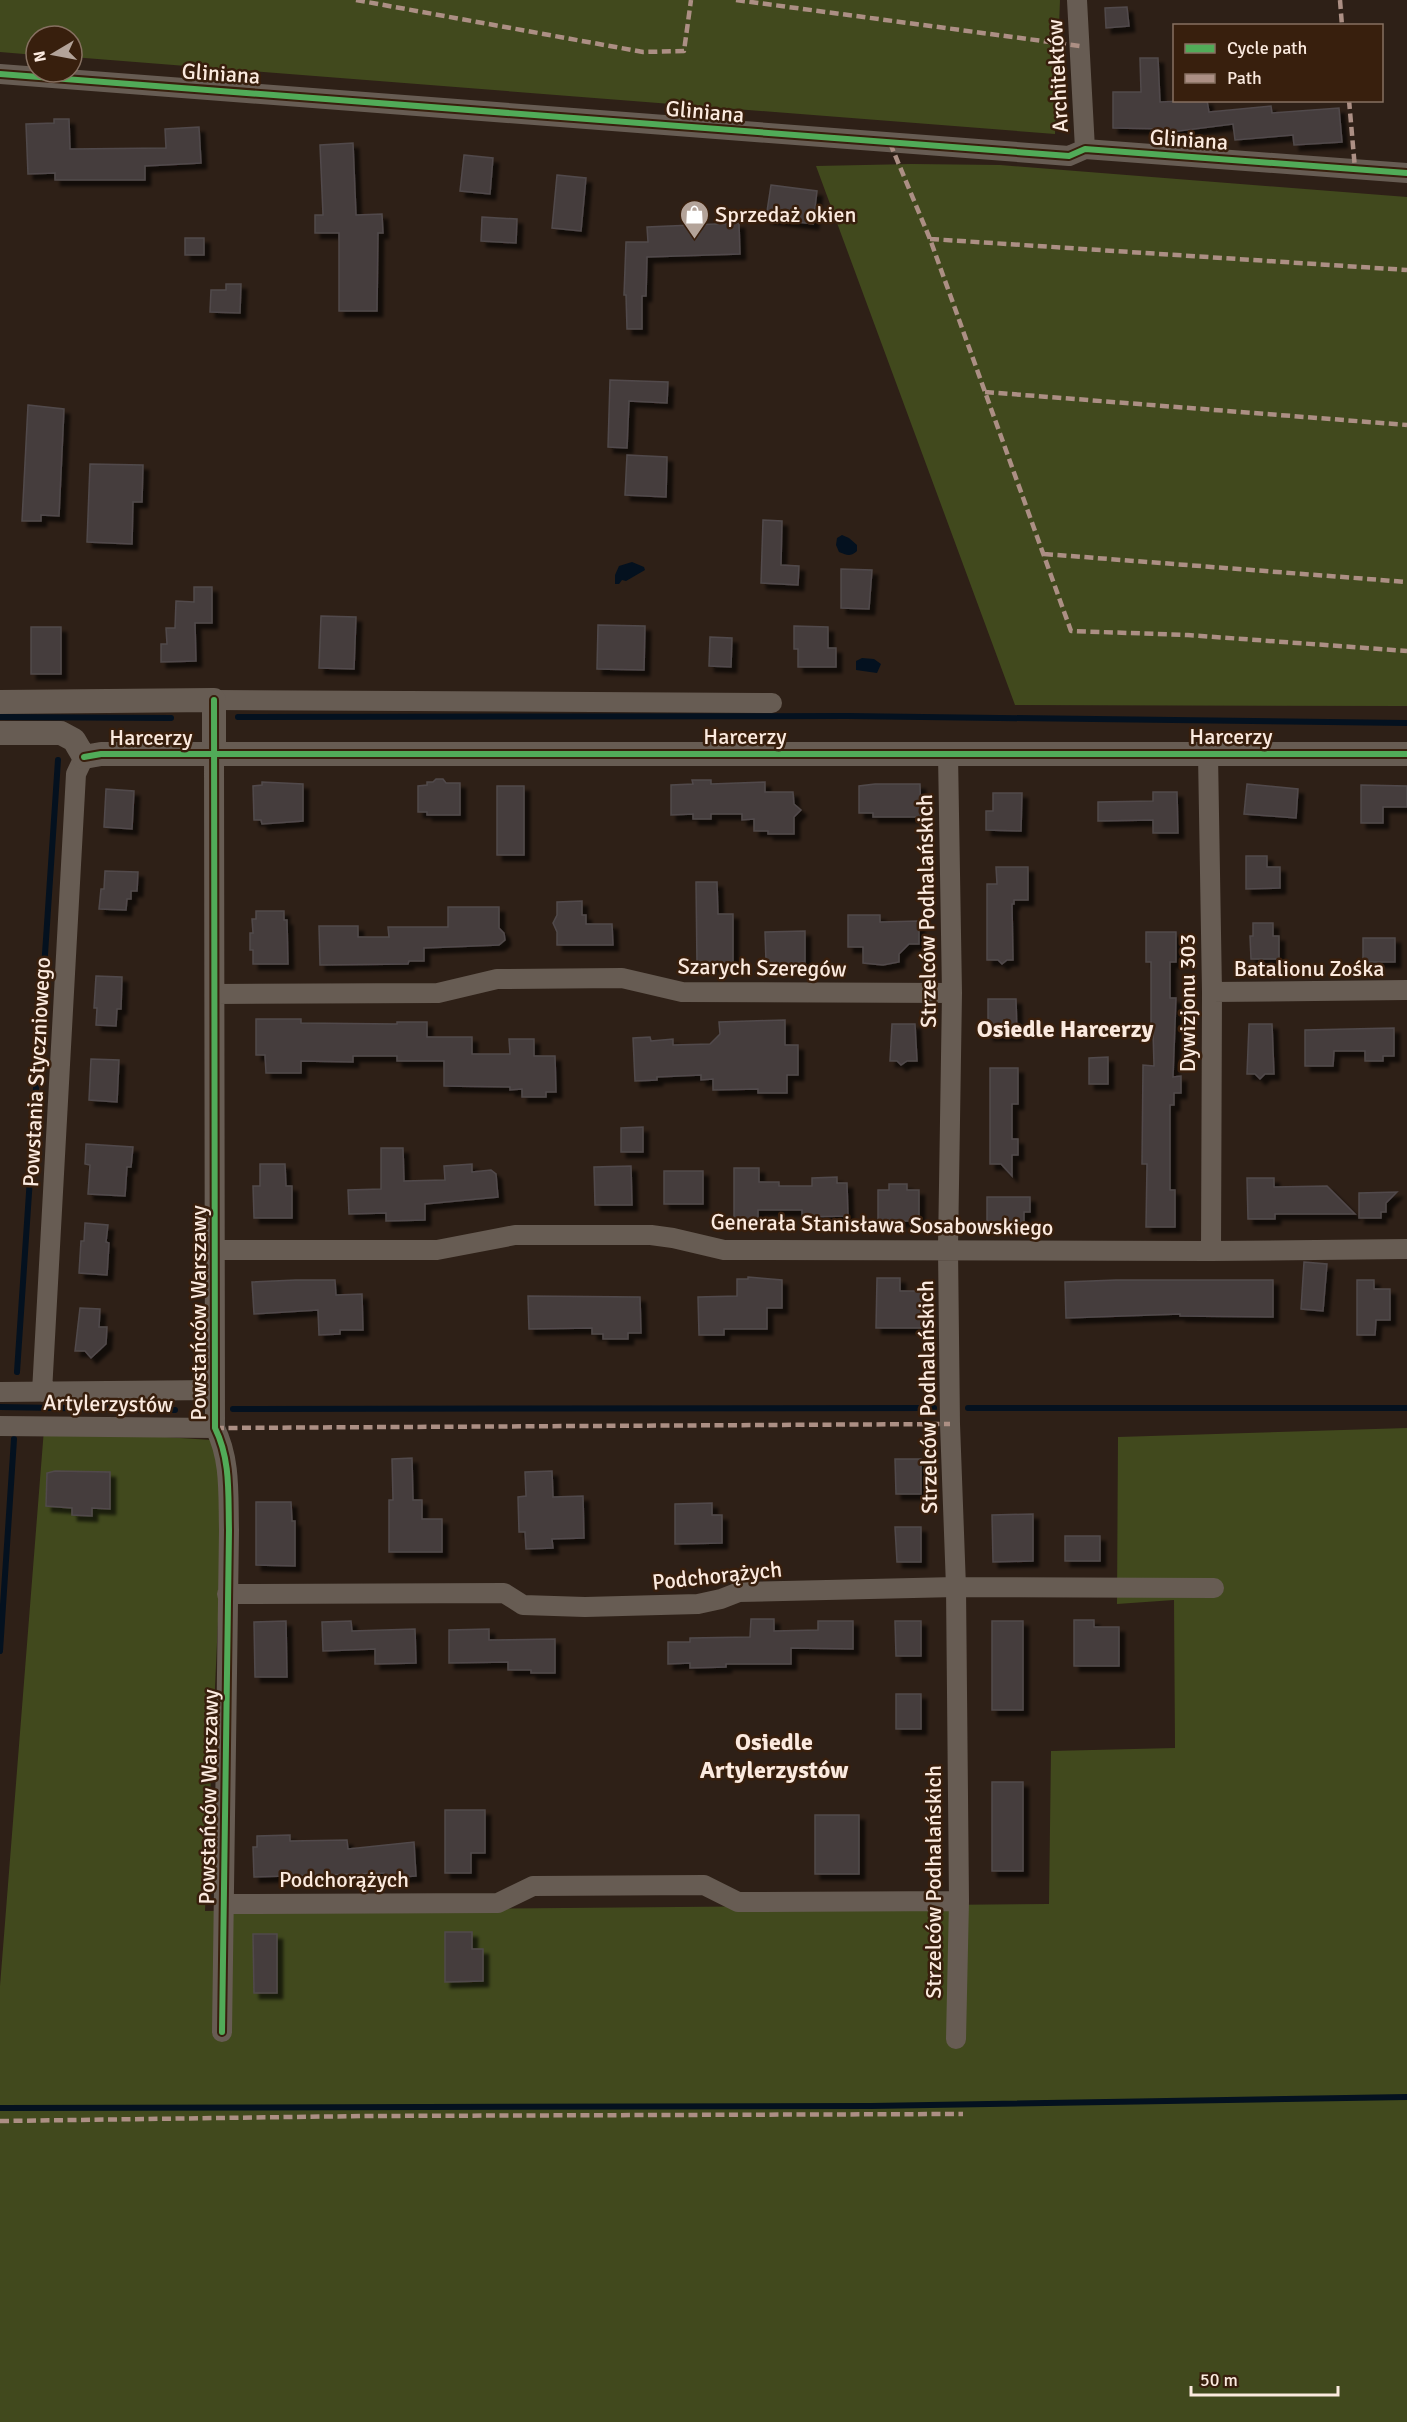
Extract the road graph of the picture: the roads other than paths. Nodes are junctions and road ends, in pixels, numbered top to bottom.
1 (1077, 0) edge
2 (0, 74) edge
3 (1085, 150) junction
4 (1407, 173) edge
5 (214, 700) junction
6 (0, 702) edge
7 (772, 703) dead end
8 (0, 733) edge
9 (948, 754) junction
10 (1208, 754) junction
11 (1407, 754) edge
12 (213, 755) junction
13 (84, 757) junction
14 (1407, 990) edge
15 (1212, 992) junction
16 (952, 993) junction
17 (214, 994) junction
18 (948, 1249) junction
19 (1407, 1249) edge
20 (215, 1250) junction
21 (1211, 1251) junction
22 (215, 1390) junction
23 (0, 1392) edge
24 (42, 1392) junction
25 (0, 1426) edge
26 (215, 1428) junction
27 (956, 1587) junction
28 (1214, 1588) dead end
29 (227, 1593) junction
30 (959, 1901) junction
31 (225, 1904) junction
32 (222, 2032) dead end
33 (956, 2039) dead end

1 - 3 street, Architektów
2 - 3 street, Gliniana
3 - 4 street, Gliniana
5 - 6 street, Harcerzy
5 - 7 street, Harcerzy
5 - 12 street, Powstańców Warszawy
8 - 13 street, Harcerzy
9 - 10 street, Harcerzy
9 - 12 street, Harcerzy
9 - 16 street, Strzelców Podhalańskich
10 - 11 street, Harcerzy
10 - 15 street, Dywizjonu 303
12 - 13 street, Harcerzy
12 - 17 street, Powstańców Warszawy
13 - 24 street, Powstania Styczniowego
14 - 15 street, Batalionu Zośka
15 - 21 street, Dywizjonu 303
16 - 17 street, Szarych Szeregów
16 - 18 street, Strzelców Podhalańskich
17 - 20 street, Powstańców Warszawy
18 - 20 street, Generała Stanisława Sosabowskiego
18 - 21 street, Generała Stanisława Sosabowskiego
18 - 27 street, Strzelców Podhalańskich
19 - 21 street, Generała Stanisława Sosabowskiego
20 - 22 street, Powstańców Warszawy
22 - 24 street, Artylerzystów
22 - 26 street, Powstańców Warszawy
23 - 24 street, Artylerzystów
25 - 26 street, Artylerzystów
26 - 29 street, Powstańców Warszawy
27 - 28 street, Podchorążych
27 - 29 street, Podchorążych
27 - 30 street, Strzelców Podhalańskich
29 - 31 street, Powstańców Warszawy
30 - 31 street, Podchorążych
30 - 33 street, Strzelców Podhalańskich
31 - 32 street, Powstańców Warszawy

